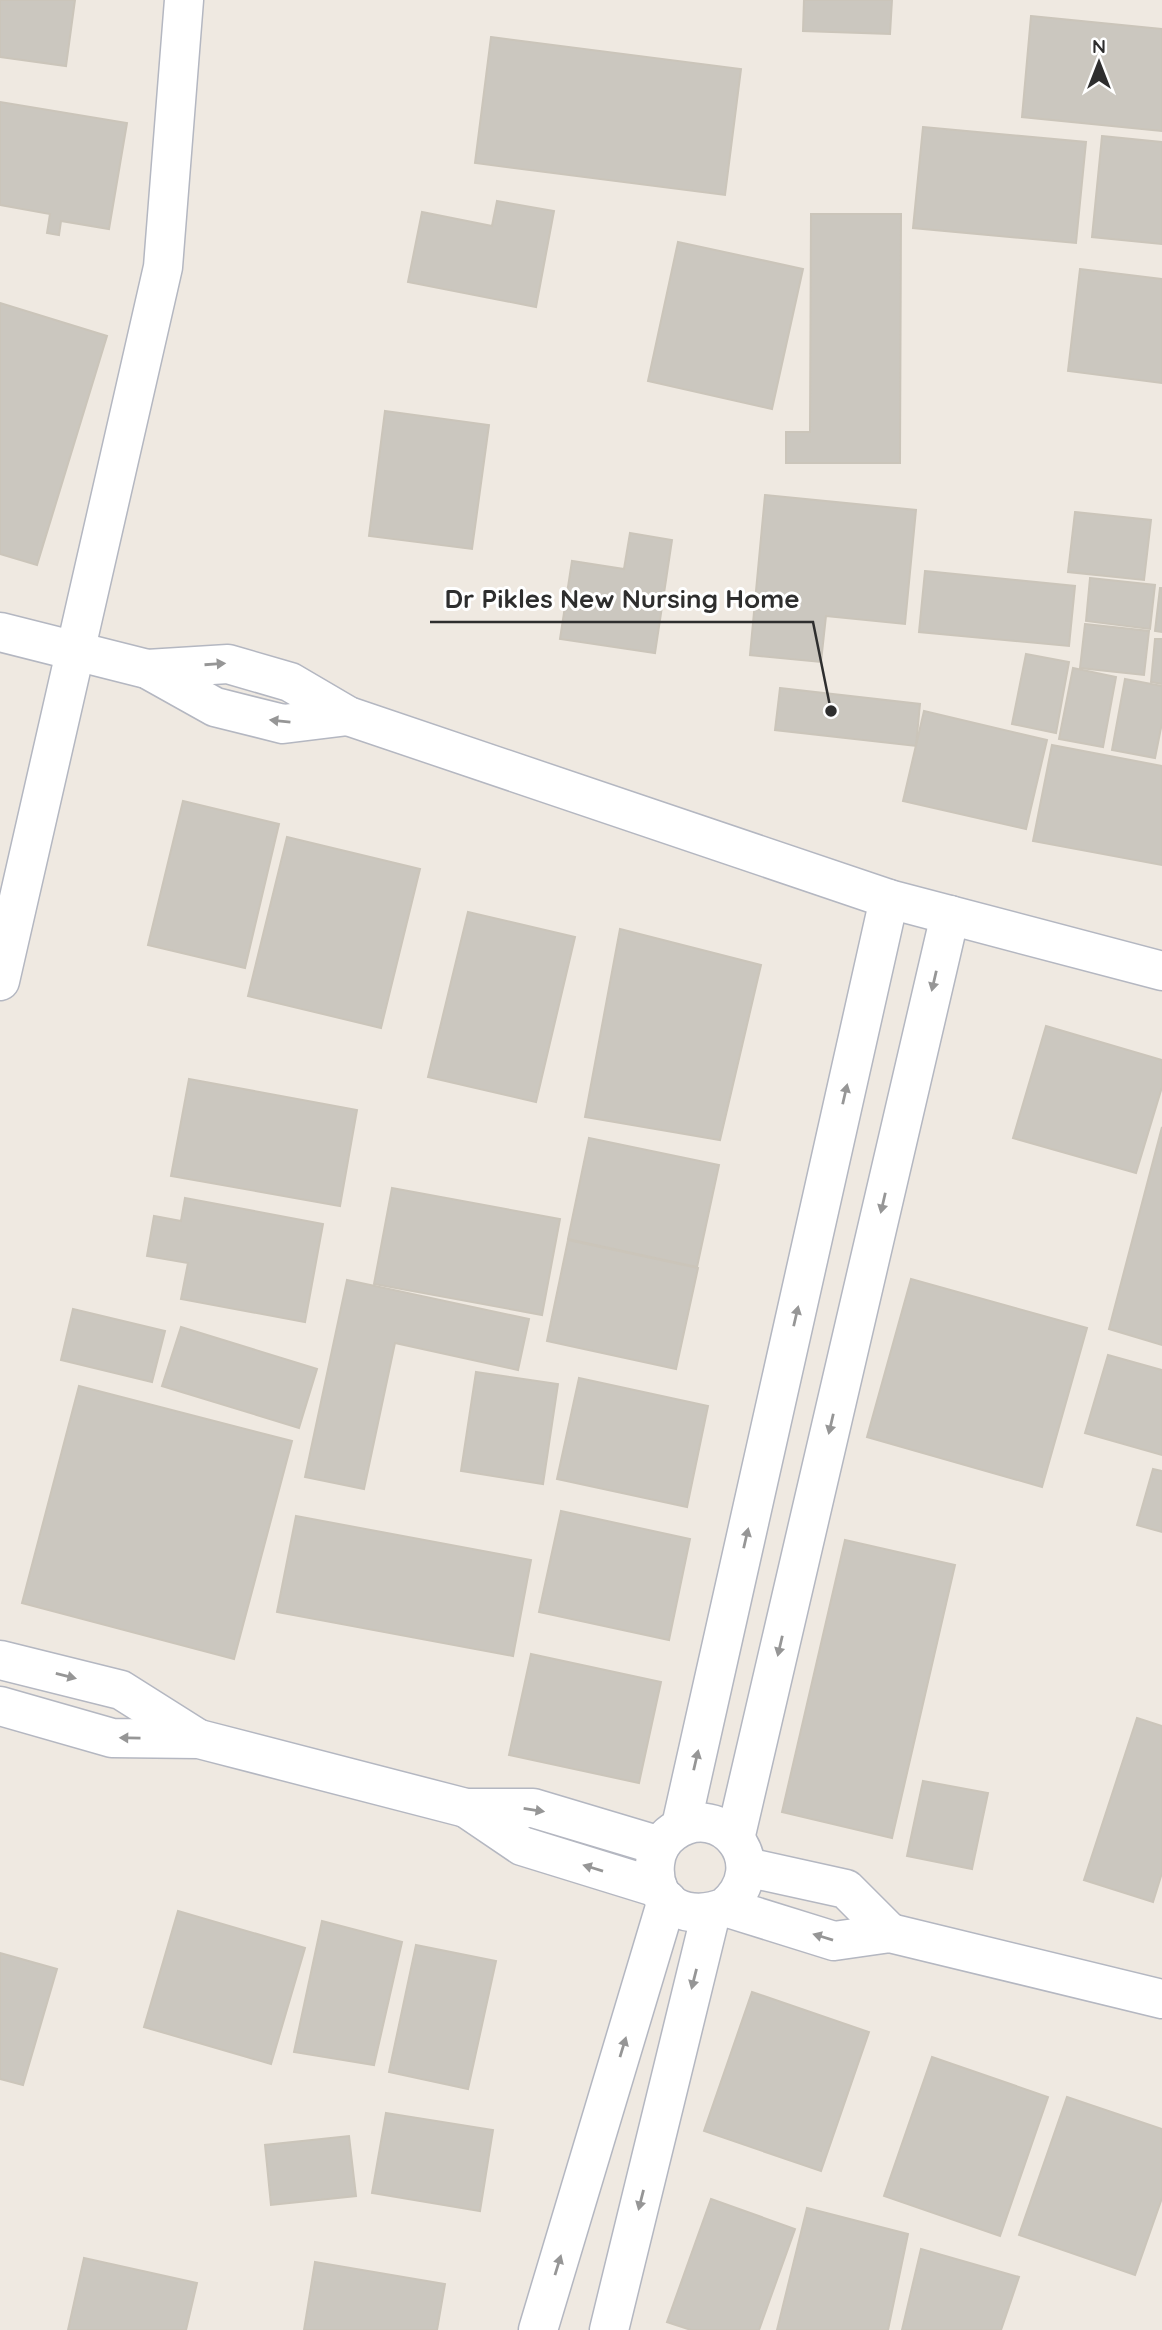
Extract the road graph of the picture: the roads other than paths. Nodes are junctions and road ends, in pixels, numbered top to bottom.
1 (184, 0) edge
2 (0, 632) edge
3 (76, 650) junction
4 (889, 899) junction
5 (950, 915) junction
6 (1162, 971) edge
7 (0, 982) edge
8 (0, 1660) edge
9 (0, 1706) edge
10 (199, 1739) junction
11 (467, 1808) junction
12 (670, 1836) junction
13 (741, 1853) junction
14 (662, 1894) junction
15 (718, 1910) junction
16 (890, 1933) junction
17 (1162, 1999) edge
18 (538, 2330) edge
19 (609, 2330) edge

1 - 3 street
2 - 3 street
3 - 4 street
3 - 7 street
4 - 5 street
12 -> 4 street
5 - 6 street
5 -> 13 street
8 -> 10 street
10 -> 9 street
10 - 11 street
11 -> 12 street
14 -> 11 street
12 - 13 street
12 - 14 street
13 - 15 street
13 - 16 street
14 - 15 street
18 -> 14 street
16 -> 15 street
15 -> 19 street
16 - 17 street

